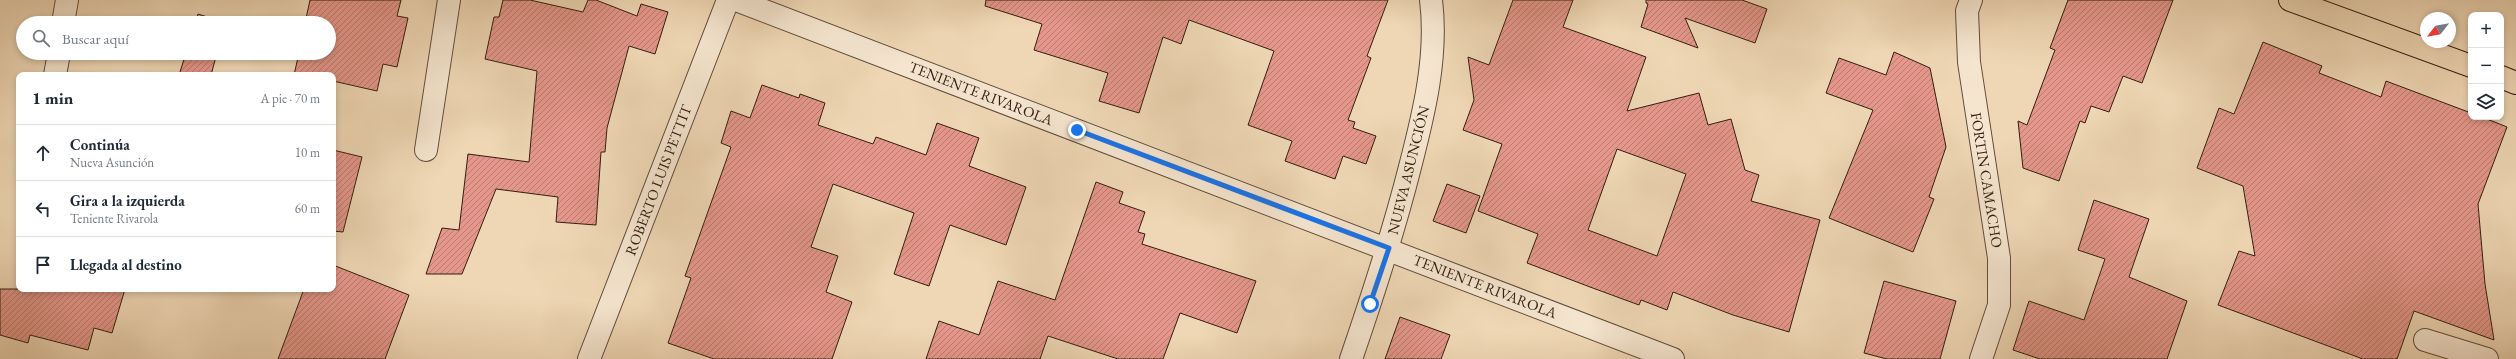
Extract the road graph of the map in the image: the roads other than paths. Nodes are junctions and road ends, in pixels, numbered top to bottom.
1 (67, 0) edge
2 (448, 0) edge
3 (728, 0) edge
4 (736, 0) edge
5 (1431, 0) edge
6 (1971, 0) edge
7 (2290, 0) edge
8 (64, 16) edge
9 (58, 60) edge
10 (2468, 65) edge
11 (56, 72) edge
12 (2504, 78) edge
13 (2516, 83) edge
14 (426, 150) dead end
15 (1389, 248) junction
16 (2425, 340) dead end
17 (588, 359) edge
18 (1351, 359) edge
19 (1673, 359) edge
20 (1981, 359) edge
21 (2487, 359) edge

1 - 8 street
2 - 14 street
3 - 17 street, ROBERTO LUIS PETTIT
4 - 15 street, TENIENTE RIVAROLA
5 - 15 street, NUEVA ASUNCIÓN
6 - 20 street, FORTIN CAMACHO
7 - 10 main road
9 - 11 street
12 - 13 main road
15 - 18 street, NUEVA ASUNCIÓN
15 - 19 street, TENIENTE RIVAROLA
16 - 21 street

